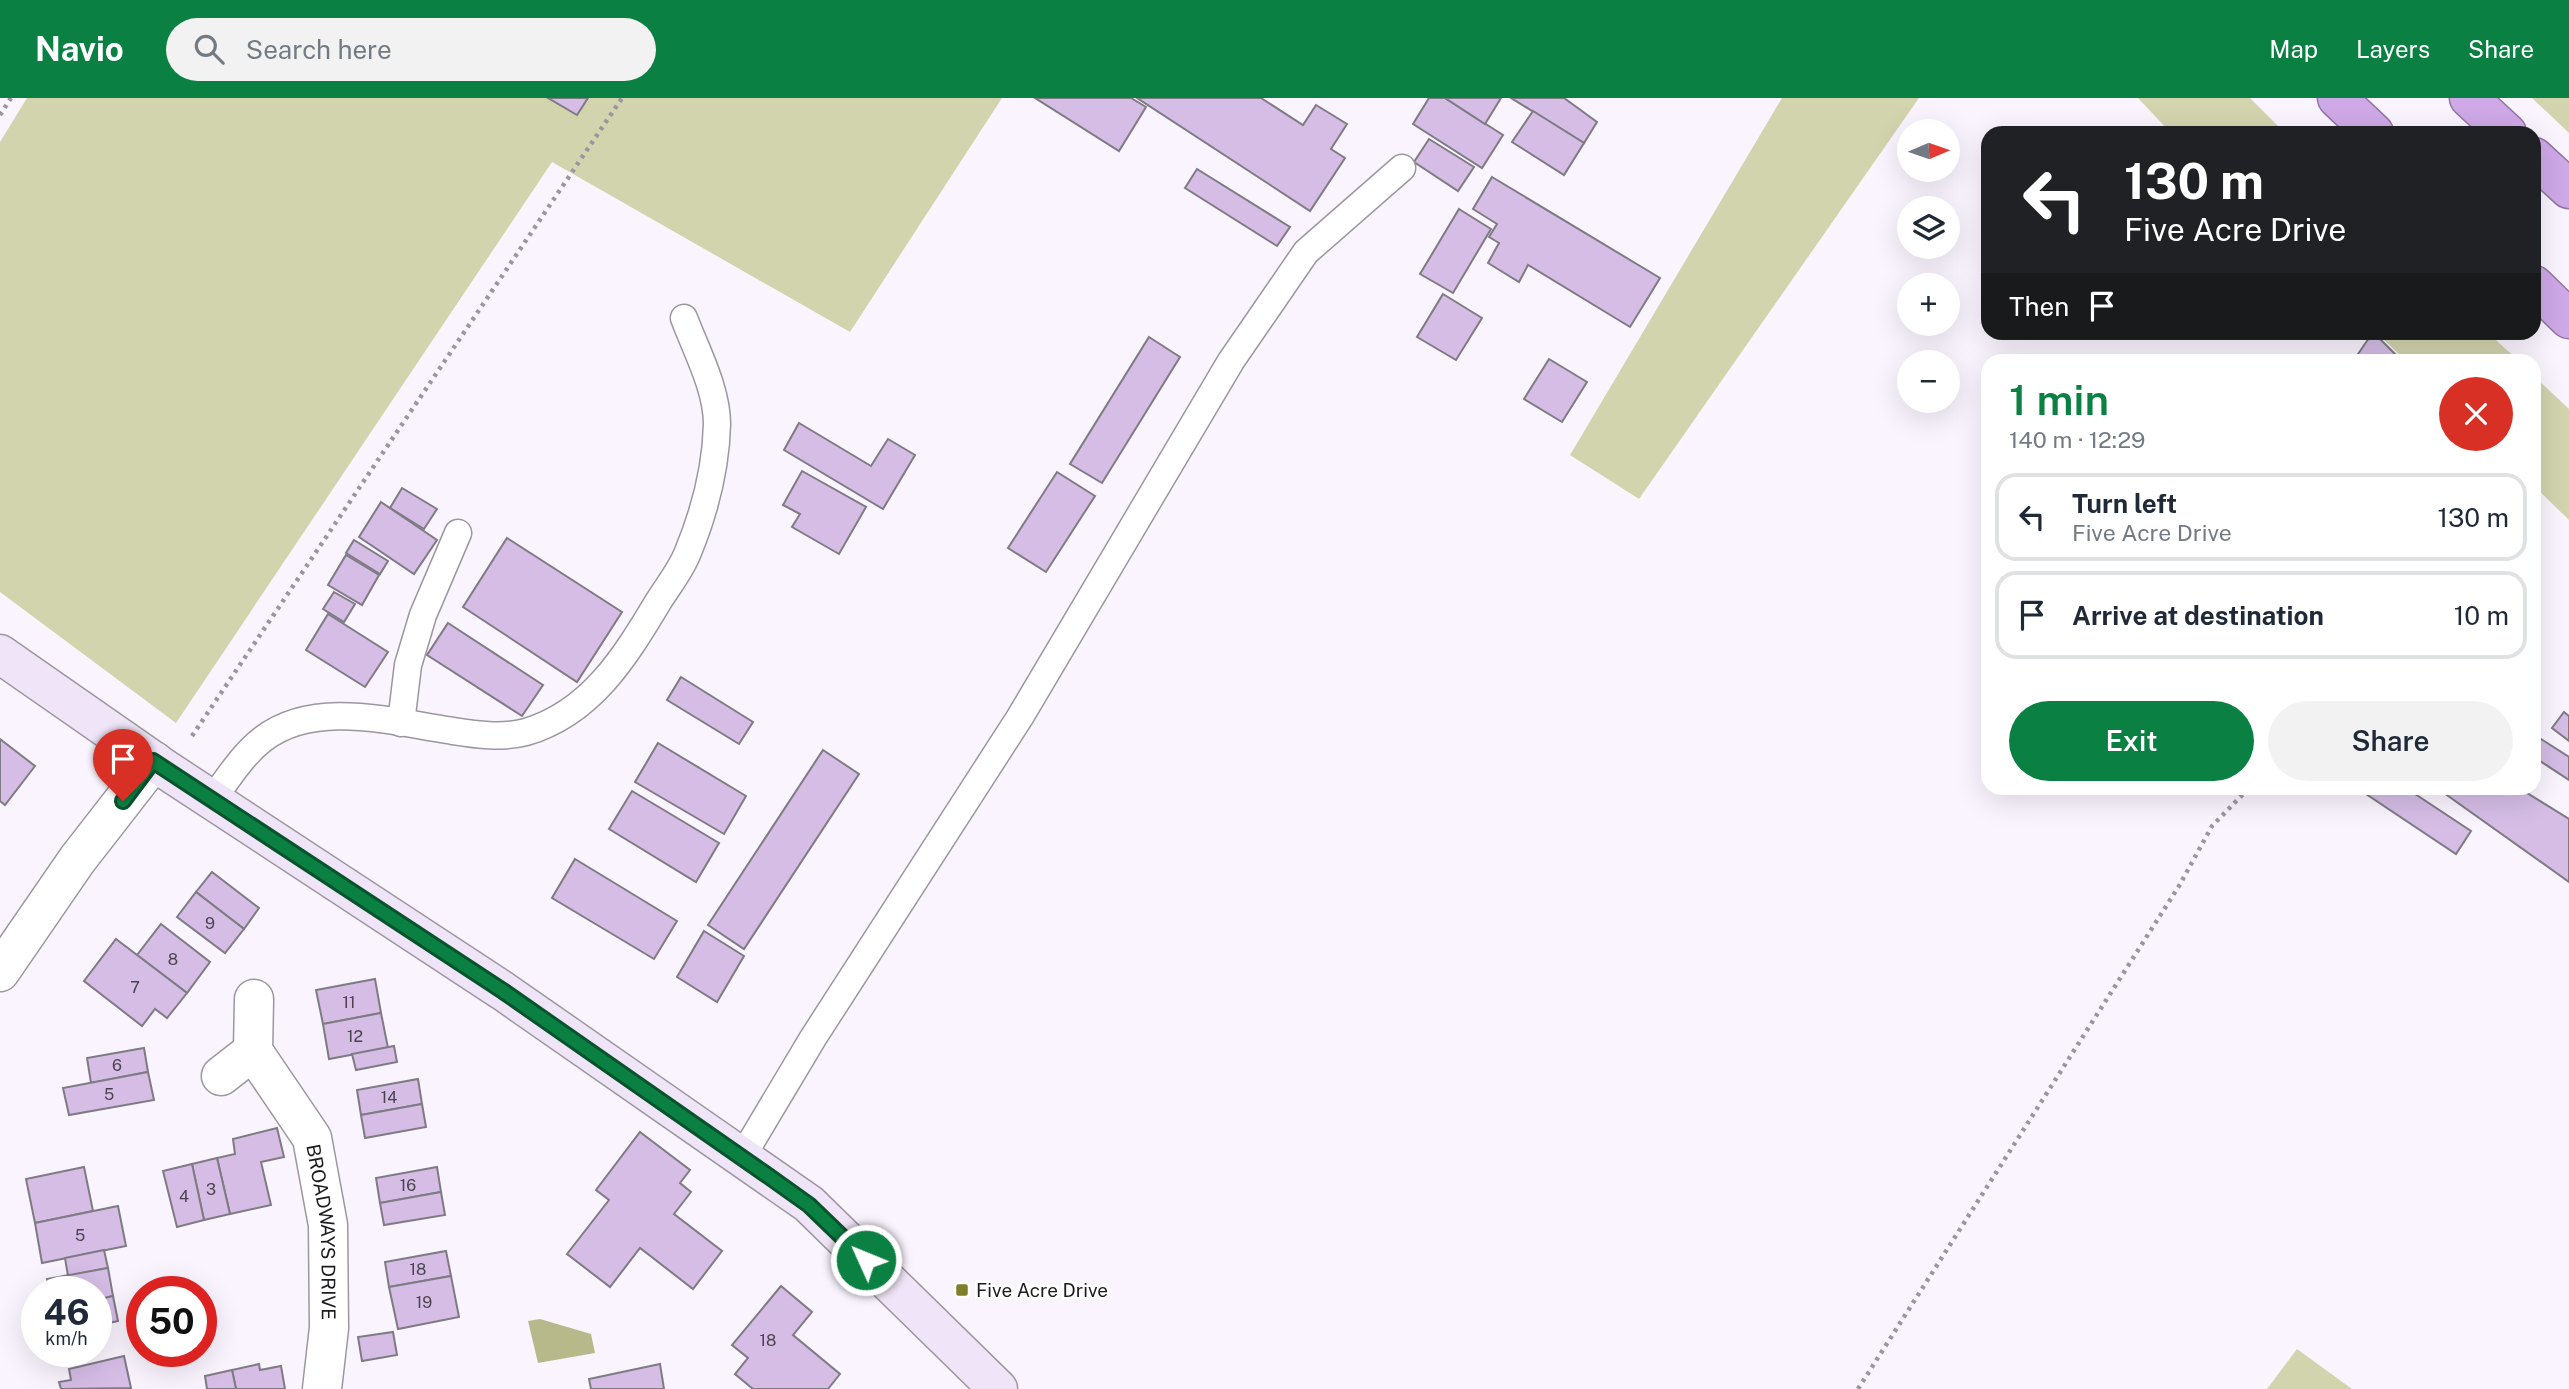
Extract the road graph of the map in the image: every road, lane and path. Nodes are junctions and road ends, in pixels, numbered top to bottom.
1 (11, 98) edge
2 (622, 98) edge
3 (2337, 98) edge
4 (2469, 98) edge
5 (0, 115) edge
6 (2367, 126) edge
7 (2499, 126) edge
8 (2541, 163) edge
9 (1402, 168) dead end
10 (2569, 189) edge
11 (2541, 292) edge
12 (684, 318) dead end
13 (2569, 319) edge
14 (458, 533) dead end
15 (0, 654) edge
16 (401, 723) junction
17 (161, 766) junction
18 (2242, 795) edge
19 (212, 800) junction
20 (0, 972) edge
21 (254, 999) dead end
22 (253, 1051) junction
23 (221, 1076) dead end
24 (742, 1157) junction
25 (322, 1389) edge
26 (998, 1389) edge
27 (1858, 1389) edge

1 - 5 path
2 - 17 path
3 - 6 highway
4 - 7 highway
8 - 10 highway
9 - 24 lane
11 - 13 highway
12 - 16 lane
14 - 16 lane
15 - 17 main road
16 - 19 lane
17 - 19 main road
17 - 20 street
18 - 27 path
19 - 24 main road
21 - 22 street
22 - 23 street
22 - 25 street, BROADWAYS DRIVE
24 - 26 main road

